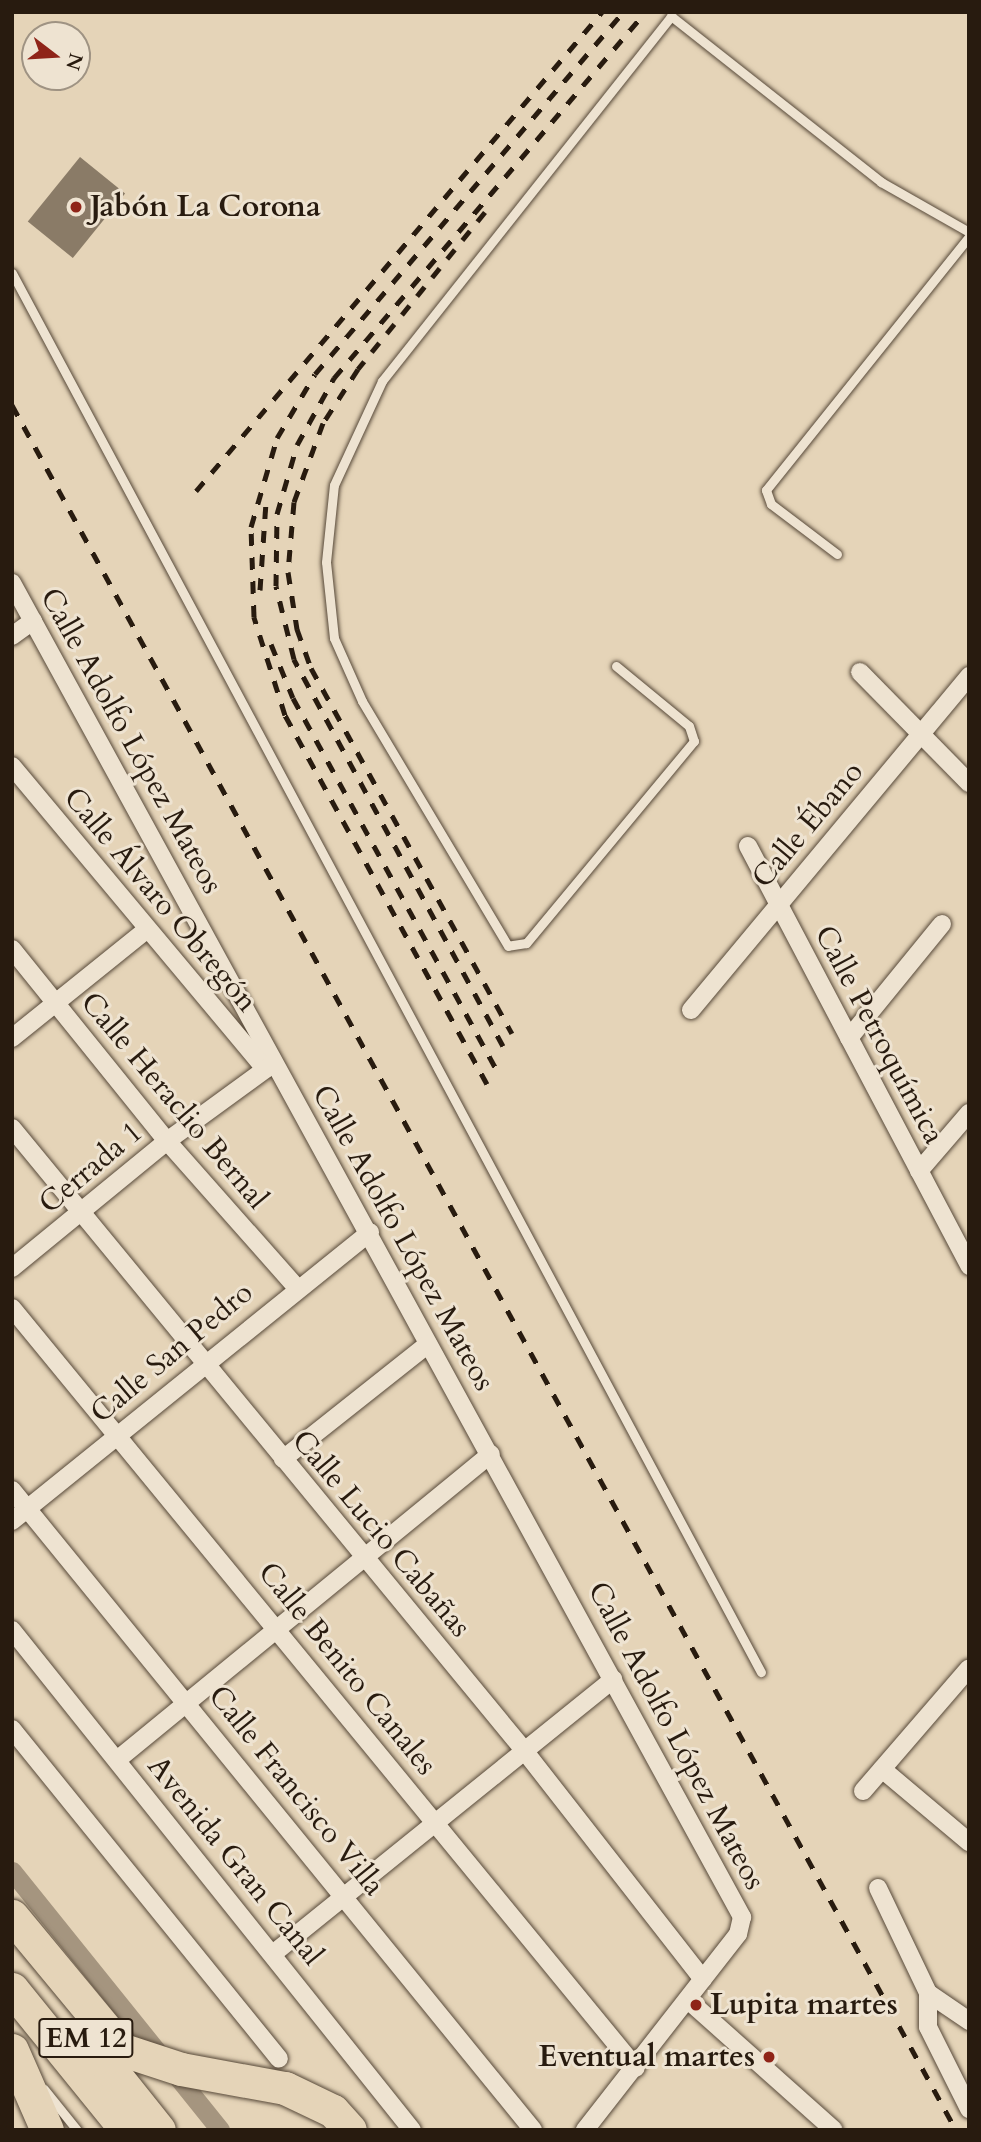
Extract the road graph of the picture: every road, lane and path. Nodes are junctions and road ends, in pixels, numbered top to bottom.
1 (668, 14) edge
2 (969, 234) edge
3 (12, 273) edge
4 (837, 554) dead end
5 (12, 583) edge
6 (33, 621) junction
7 (12, 636) edge
8 (616, 666) dead end
9 (860, 671) dead end
10 (969, 676) edge
11 (920, 734) junction
12 (12, 766) edge
13 (969, 783) edge
14 (748, 846) dead end
15 (779, 905) junction
16 (942, 924) dead end
17 (145, 931) junction
18 (12, 949) edge
19 (55, 1001) junction
20 (691, 1010) dead end
21 (12, 1038) edge
22 (849, 1038) junction
23 (270, 1066) junction
24 (969, 1113) edge
25 (12, 1128) edge
26 (167, 1141) junction
27 (919, 1171) junction
28 (82, 1213) junction
29 (370, 1232) junction
30 (969, 1266) edge
31 (12, 1268) edge
32 (296, 1287) junction
33 (12, 1308) edge
34 (428, 1344) junction
35 (203, 1363) junction
36 (117, 1435) junction
37 (491, 1454) junction
38 (284, 1460) junction
39 (12, 1490) edge
40 (27, 1508) junction
41 (12, 1521) edge
42 (365, 1557) junction
43 (277, 1628) junction
44 (12, 1630) edge
45 (969, 1668) edge
46 (761, 1672) dead end
47 (613, 1679) junction
48 (187, 1702) junction
49 (12, 1729) edge
50 (523, 1749) junction
51 (117, 1760) junction
52 (882, 1769) junction
53 (863, 1791) dead end
54 (435, 1821) junction
55 (969, 1842) edge
56 (878, 1888) dead end
57 (343, 1892) junction
58 (12, 1916) edge
59 (12, 1946) edge
60 (274, 1953) junction
61 (703, 1979) junction
62 (12, 1989) edge
63 (928, 1993) junction
64 (688, 2000) junction
65 (969, 2021) edge
66 (12, 2050) edge
67 (279, 2059) dead end
68 (636, 2068) junction
69 (969, 2109) edge
70 (342, 2121) edge
71 (47, 2130) edge
72 (77, 2130) edge
73 (126, 2130) edge
74 (159, 2130) edge
75 (412, 2130) edge
76 (533, 2130) edge
77 (585, 2130) edge
78 (834, 2130) edge

1 - 2 lane
1 - 8 lane
2 - 4 lane
3 - 46 lane
5 - 6 street, Calle Adolfo López Mateos
6 - 7 street
6 - 23 street, Calle Adolfo López Mateos
9 - 11 street
10 - 11 street, Calle Ébano
11 - 13 street
11 - 15 street, Calle Ébano
12 - 17 street, Calle Álvaro Obregón
14 - 15 street, Calle Petroquímica
15 - 20 street, Calle Ébano
15 - 22 street, Calle Petroquímica
16 - 22 street
17 - 19 street
17 - 23 street, Calle Álvaro Obregón
18 - 19 street, Calle Heraclio Bernal
19 - 21 street
19 - 26 street, Calle Heraclio Bernal
22 - 27 street, Calle Petroquímica
23 - 26 street, Cerrada 1
23 - 29 street, Calle Adolfo López Mateos
24 - 27 street
25 - 28 street, Calle Lucio Cabañas
26 - 28 street, Cerrada 1
26 - 32 street, Calle Heraclio Bernal
27 - 30 street, Calle Petroquímica
28 - 31 street, Cerrada 1
28 - 35 street, Calle Lucio Cabañas
29 - 32 street, Calle San Pedro
29 - 34 street, Calle Adolfo López Mateos
32 - 35 street, Calle San Pedro
33 - 36 street, Calle Benito Canales
34 - 37 street, Calle Adolfo López Mateos
34 - 38 street
35 - 36 street, Calle San Pedro
35 - 38 street, Calle Lucio Cabañas
36 - 40 street, Calle San Pedro
36 - 43 street, Calle Benito Canales
37 - 42 street
37 - 47 street, Calle Adolfo López Mateos
38 - 42 street, Calle Lucio Cabañas
39 - 40 street, Calle Francisco Villa
40 - 41 street, Calle San Pedro
40 - 48 street, Calle Francisco Villa
42 - 43 street
42 - 50 street, Calle Lucio Cabañas
43 - 48 street
43 - 54 street, Calle Benito Canales
44 - 51 street, Avenida Gran Canal
45 - 52 street
47 - 50 street
47 - 61 street, Calle Adolfo López Mateos
48 - 51 street
48 - 57 street, Calle Francisco Villa
49 - 67 street
50 - 54 street
50 - 61 street, Calle Lucio Cabañas
51 - 60 street, Avenida Gran Canal
52 - 53 street
52 - 55 street
54 - 57 street
54 - 68 street, Calle Benito Canales
56 - 63 street
57 - 60 street
57 - 76 street, Calle Francisco Villa
58 - 70 highway
59 - 74 highway, EM 12
60 - 75 street, Avenida Gran Canal
61 - 64 street
62 - 73 highway, EM 12
63 - 65 street
63 - 69 street
64 - 68 street
64 - 78 street
66 - 71 highway
66 - 72 lane
68 - 77 street

